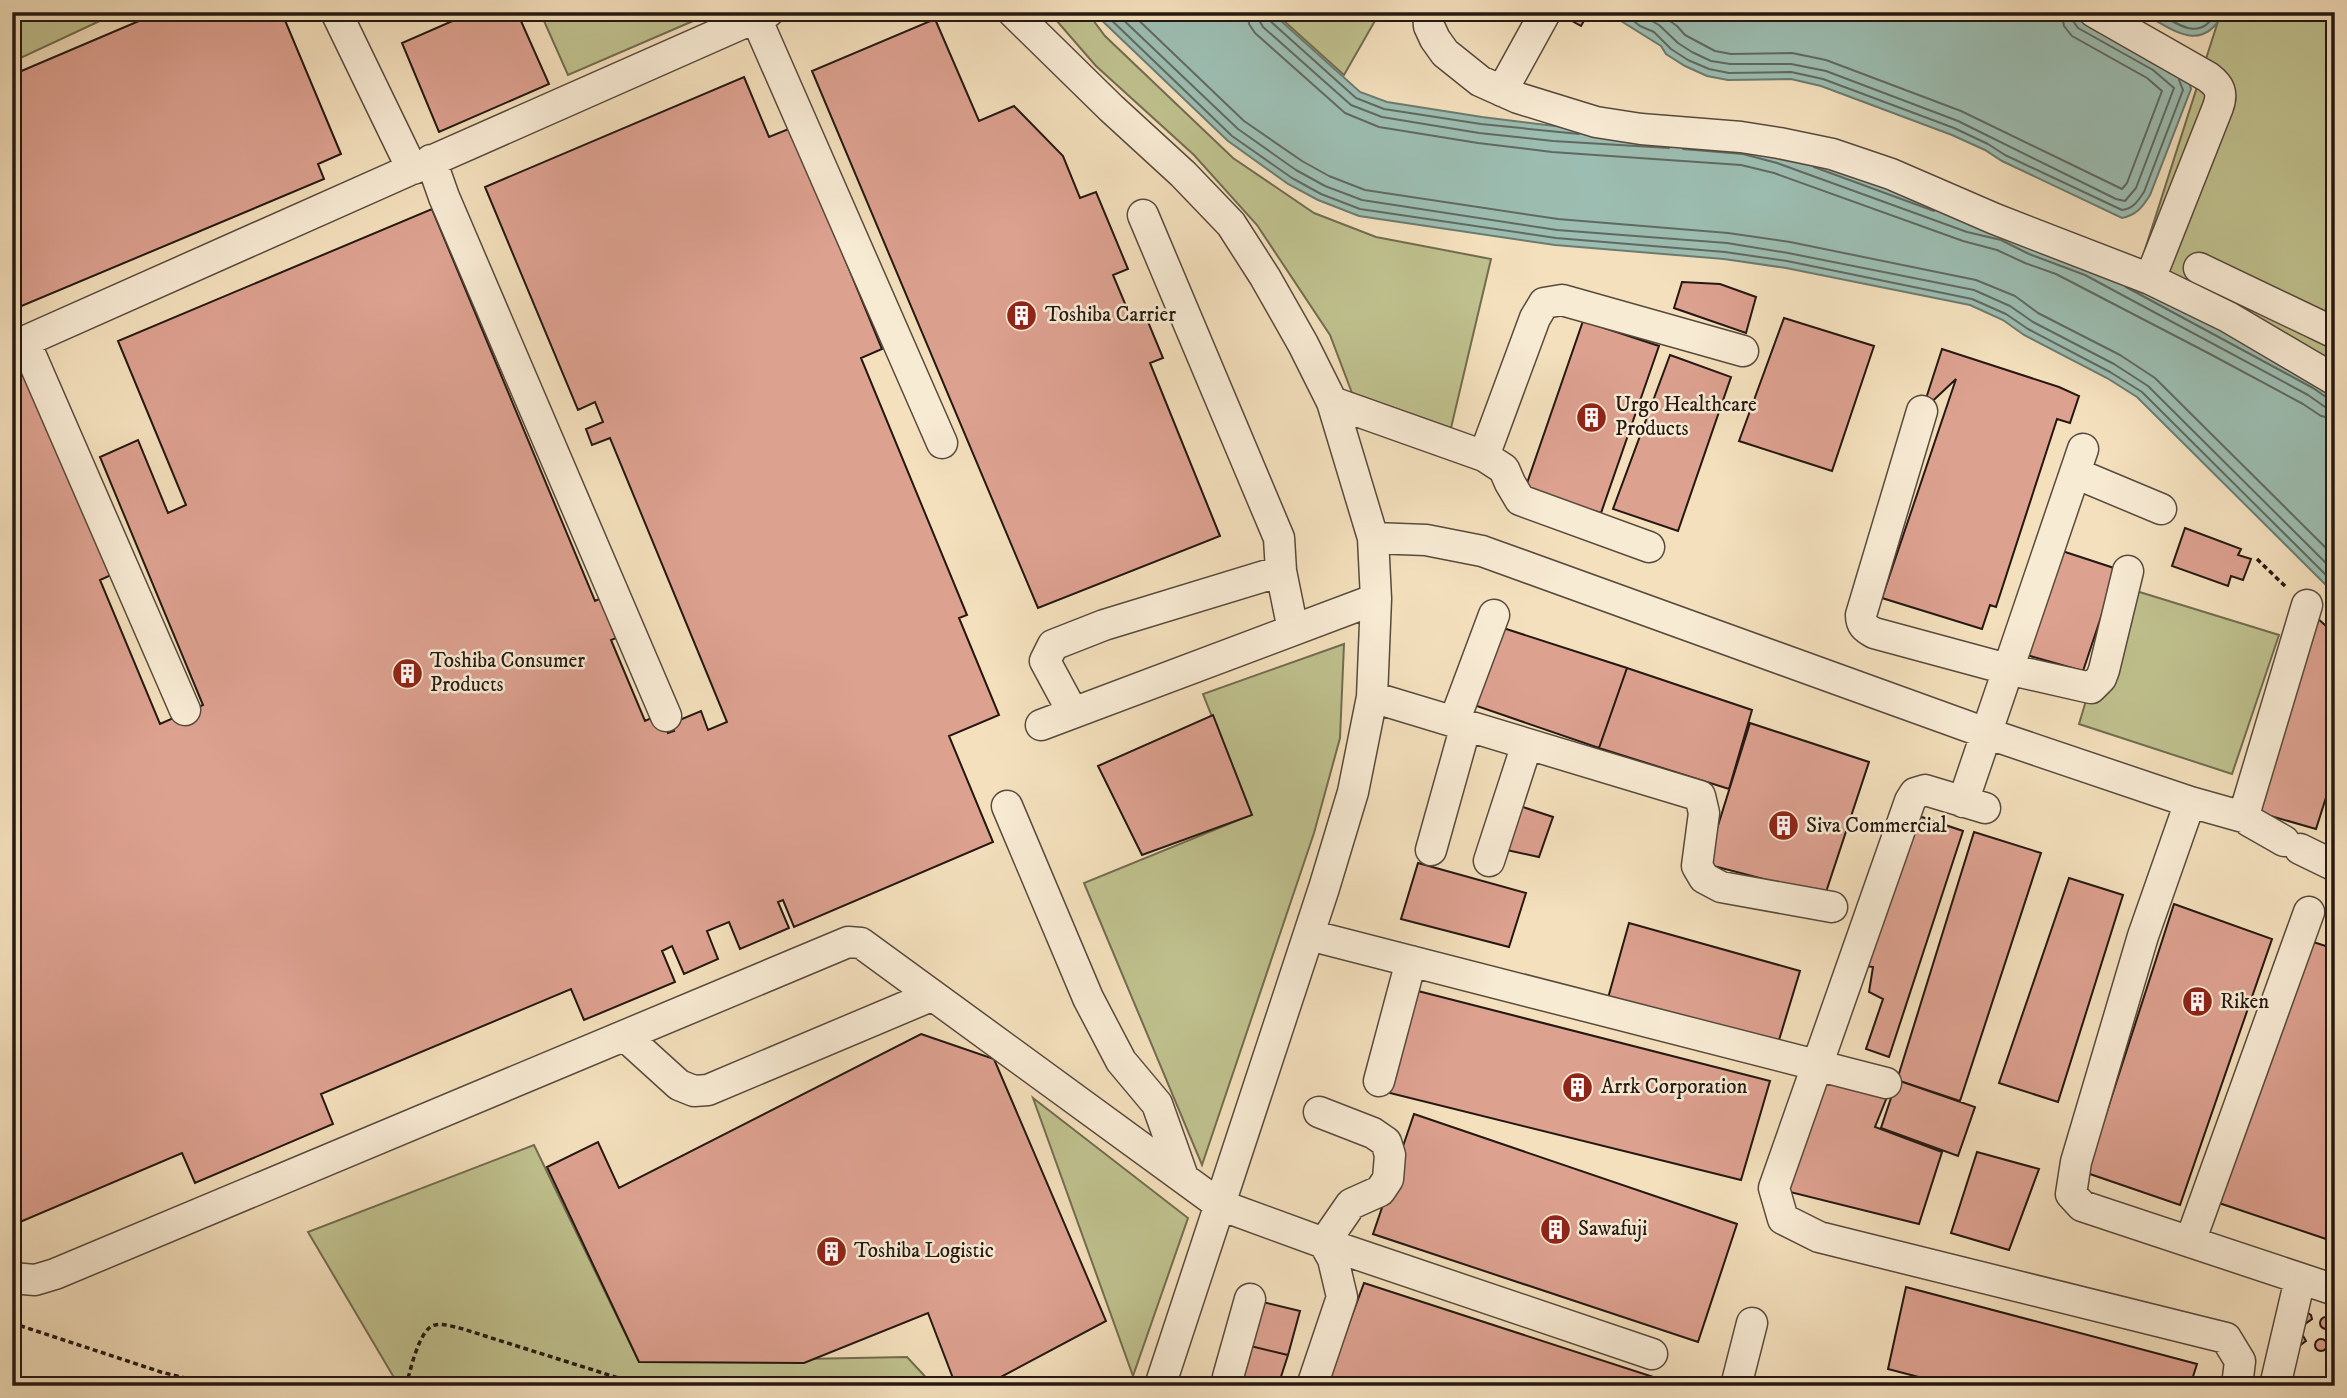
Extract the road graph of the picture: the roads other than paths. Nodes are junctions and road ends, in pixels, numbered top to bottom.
1 (336, 12) edge
2 (1013, 12) edge
3 (1428, 12) edge
4 (2094, 12) edge
5 (1545, 13) edge
6 (762, 15) edge
7 (1502, 91) junction
8 (421, 165) junction
9 (1143, 215) dead end
10 (2199, 268) dead end
11 (2150, 279) junction
12 (2335, 333) edge
13 (19, 345) edge
14 (1744, 351) dead end
15 (2335, 380) edge
16 (1332, 402) junction
17 (1922, 411) dead end
18 (942, 443) dead end
19 (1484, 456) junction
20 (2161, 509) dead end
21 (1373, 538) junction
22 (1649, 547) dead end
23 (1281, 571) junction
24 (2129, 571) dead end
25 (1376, 599) junction
26 (2307, 605) dead end
27 (1494, 615) dead end
28 (1293, 630) junction
29 (2007, 669) junction
30 (1372, 697) junction
31 (185, 710) dead end
32 (1073, 713) junction
33 (666, 716) dead end
34 (1460, 724) junction
35 (1041, 725) dead end
36 (1986, 733) junction
37 (1527, 744) junction
38 (2190, 802) junction
39 (1007, 806) dead end
40 (2247, 818) junction
41 (1431, 850) dead end
42 (1489, 861) dead end
43 (2335, 866) edge
44 (1832, 907) dead end
45 (2309, 912) dead end
46 (1309, 935) junction
47 (1411, 961) junction
48 (930, 996) junction
49 (625, 1036) junction
50 (1818, 1066) junction
51 (1379, 1081) dead end
52 (1886, 1083) dead end
53 (1320, 1112) dead end
54 (1182, 1177) junction
55 (1220, 1205) junction
56 (2190, 1242) junction
57 (1324, 1243) junction
58 (12, 1278) edge
59 (2300, 1279) junction
60 (2335, 1290) edge
61 (1250, 1300) dead end
62 (1752, 1323) dead end
63 (1652, 1354) dead end
64 (1160, 1386) edge
65 (1232, 1386) edge
66 (1311, 1386) edge
67 (1736, 1386) edge
68 (2237, 1386) edge
69 (2275, 1386) edge

1 - 8 street
2 - 16 street
3 - 7 street
4 - 11 street
5 - 7 street
6 - 8 street
6 - 18 street
7 - 11 street
8 - 13 street
8 - 33 street
9 - 23 street
10 - 12 street
11 - 15 street
13 - 31 street
14 - 19 street
16 - 19 street
16 - 21 street
17 - 29 street
19 - 22 street
20 - 29 street
21 - 25 street
21 - 36 street
23 - 28 street
23 - 32 street
24 - 29 street
25 - 28 street
25 - 30 street
26 - 40 street
27 - 34 street
28 - 32 street
29 - 36 street
30 - 34 street
30 - 46 street
32 - 35 street
34 - 37 street
34 - 41 street
36 - 38 street
36 - 50 street
37 - 42 street
37 - 44 street
38 - 40 street
38 - 56 street
39 - 54 street
40 - 43 street
45 - 56 street
46 - 47 street
46 - 55 street
47 - 50 street
47 - 51 street
48 - 49 street
48 - 49 street
48 - 54 street
49 - 58 street
50 - 52 street
50 - 68 street
53 - 57 street
54 - 55 street
55 - 57 street
55 - 64 street
56 - 59 street
57 - 63 street
57 - 66 street
59 - 60 street
59 - 69 street
61 - 65 street
62 - 67 street

